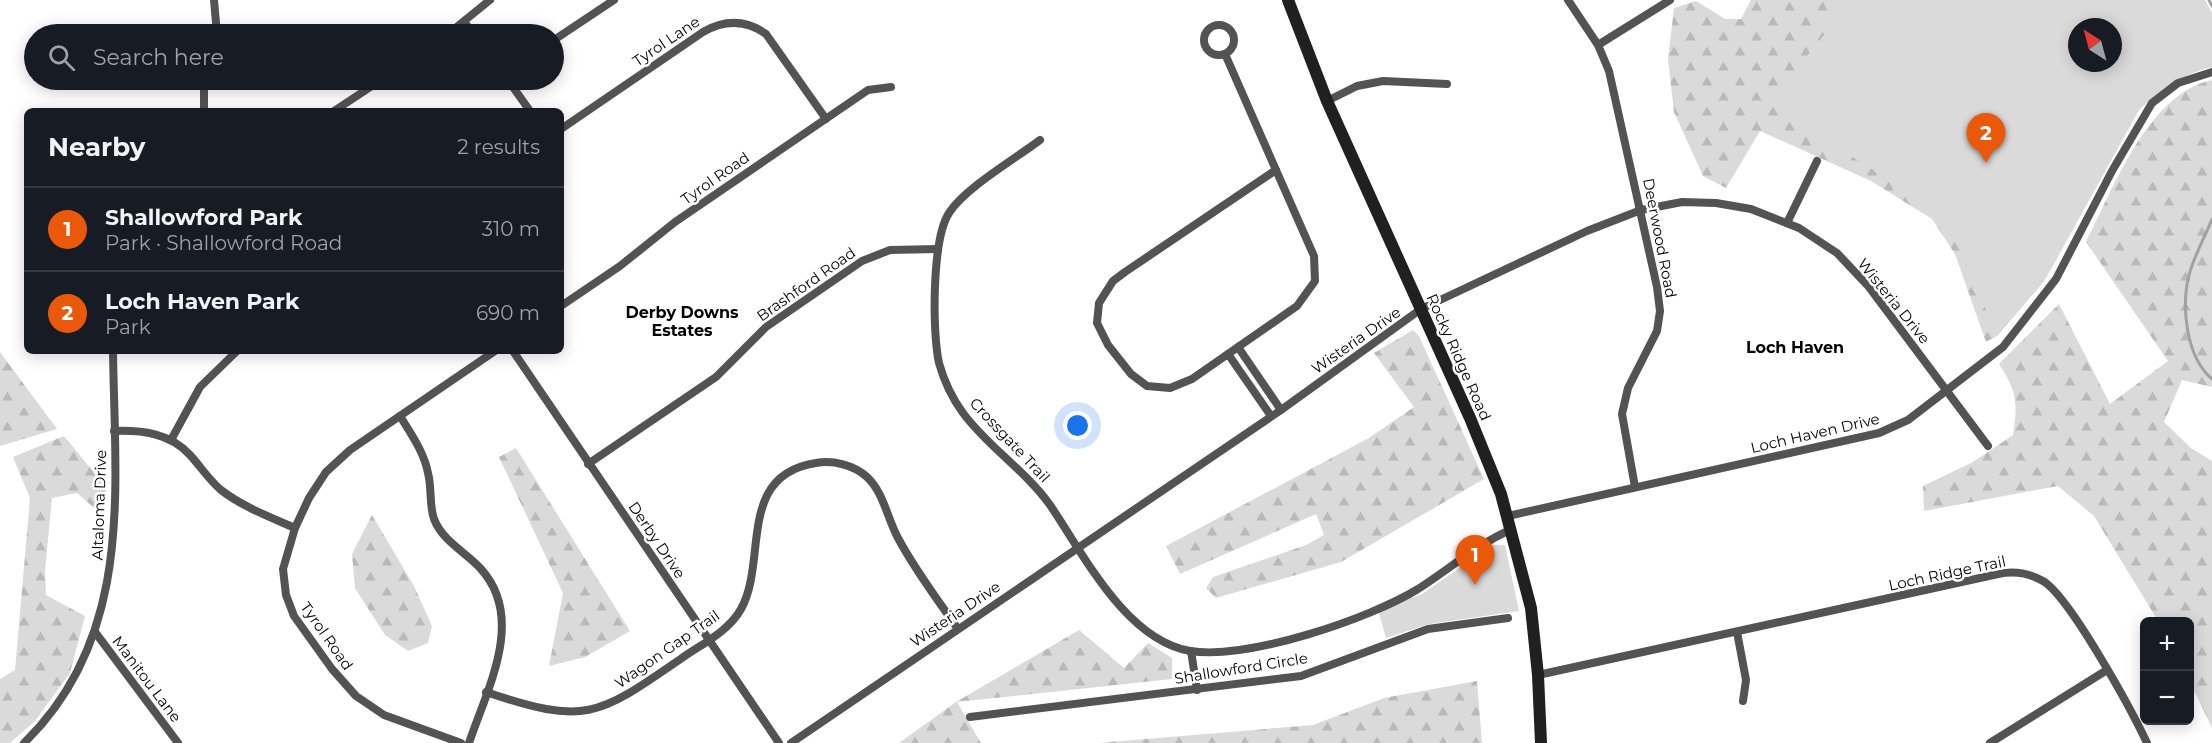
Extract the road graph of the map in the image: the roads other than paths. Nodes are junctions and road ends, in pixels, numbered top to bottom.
1 (214, 0) edge
2 (490, 0) edge
3 (614, 0) edge
4 (1288, 0) edge
5 (1568, 0) edge
6 (1670, 0) edge
7 (465, 22) joint
8 (217, 24) edge
9 (462, 24) edge
10 (564, 33) edge
11 (1598, 45) junction
12 (1225, 54) dead end
13 (2212, 72) edge
14 (1447, 84) dead end
15 (891, 87) dead end
16 (204, 90) edge
17 (366, 90) edge
18 (515, 90) edge
19 (1327, 100) junction
20 (204, 108) edge
21 (339, 108) edge
22 (528, 108) edge
23 (826, 119) junction
24 (564, 127) edge
25 (1040, 140) dead end
26 (1816, 162) dead end
27 (1276, 170) junction
28 (1641, 210) junction
29 (1787, 223) junction
30 (938, 249) junction
31 (564, 304) edge
32 (1421, 309) junction
33 (1238, 347) junction
34 (113, 354) edge
35 (234, 354) edge
36 (491, 354) edge
37 (515, 354) edge
38 (1228, 354) junction
39 (1946, 390) junction
40 (1281, 410) junction
41 (400, 416) junction
42 (1271, 416) junction
43 (114, 431) junction
44 (171, 440) junction
45 (1988, 446) dead end
46 (588, 464) junction
47 (1635, 487) junction
48 (1508, 516) junction
49 (295, 528) junction
50 (1512, 529) junction
51 (1078, 547) junction
52 (1508, 618) dead end
53 (958, 629) junction
54 (95, 632) junction
55 (1737, 632) junction
56 (709, 639) junction
57 (1191, 651) junction
58 (2107, 670) junction
59 (1538, 675) junction
60 (1197, 690) junction
61 (486, 692) junction
62 (1743, 701) dead end
63 (970, 717) dead end
64 (24, 743) edge
65 (178, 743) edge
66 (461, 743) edge
67 (469, 743) edge
68 (779, 743) edge
69 (791, 743) edge
70 (1540, 743) edge
71 (1990, 743) edge
72 (2147, 743) edge

1 - 8 street
2 - 7 street
3 - 10 street
4 - 19 main road, Rocky Ridge Road
5 - 11 street, Deerwood Road
6 - 11 street
7 - 9 street
11 - 28 street, Deerwood Road
12 - 27 street
13 - 39 street, Loch Haven Drive
14 - 19 street
15 - 23 street, Tyrol Road
16 - 20 street
17 - 21 street
18 - 22 street
19 - 32 main road, Rocky Ridge Road
23 - 24 street, Tyrol Lane
23 - 31 street, Tyrol Road
25 - 30 street, Crossgate Trail
26 - 29 street
27 - 33 street
27 - 38 street
28 - 29 street, Wisteria Drive
28 - 32 street, Wisteria Drive
28 - 47 street, Deerwood Road
29 - 39 street, Wisteria Drive
30 - 46 street, Brashford Road
30 - 51 street, Crossgate Trail
32 - 40 street, Wisteria Drive
32 - 48 main road, Rocky Ridge Road
33 - 38 street
33 - 40 street
34 - 43 street, Altaloma Drive
35 - 44 street
36 - 41 street, Tyrol Road
37 - 46 street, Derby Drive
38 - 42 street
39 - 45 street, Wisteria Drive
39 - 47 street, Loch Haven Drive
40 - 42 street, Wisteria Drive
41 - 49 street, Tyrol Road
41 - 61 street
42 - 51 street, Wisteria Drive
43 - 44 street
43 - 54 street, Altaloma Drive
44 - 49 street
46 - 56 street, Derby Drive
47 - 48 street, Loch Haven Drive
48 - 50 main road, Rocky Ridge Road
49 - 66 street, Tyrol Road
50 - 57 street
50 - 59 main road, Rocky Ridge Road
51 - 53 street, Wisteria Drive
51 - 57 street, Crossgate Trail
52 - 60 street, Shallowford Circle
53 - 56 street, Wagon Gap Trail
53 - 69 street, Wisteria Drive
54 - 64 street, Altaloma Drive
54 - 65 street, Manitou Lane
55 - 58 street, Loch Ridge Trail
55 - 59 street, Loch Ridge Trail
55 - 62 street
56 - 61 street, Wagon Gap Trail
56 - 68 street, Derby Drive
57 - 60 street
58 - 71 street
58 - 72 street, Loch Ridge Trail
59 - 70 main road, Rocky Ridge Road
60 - 63 street, Shallowford Circle
61 - 67 street

